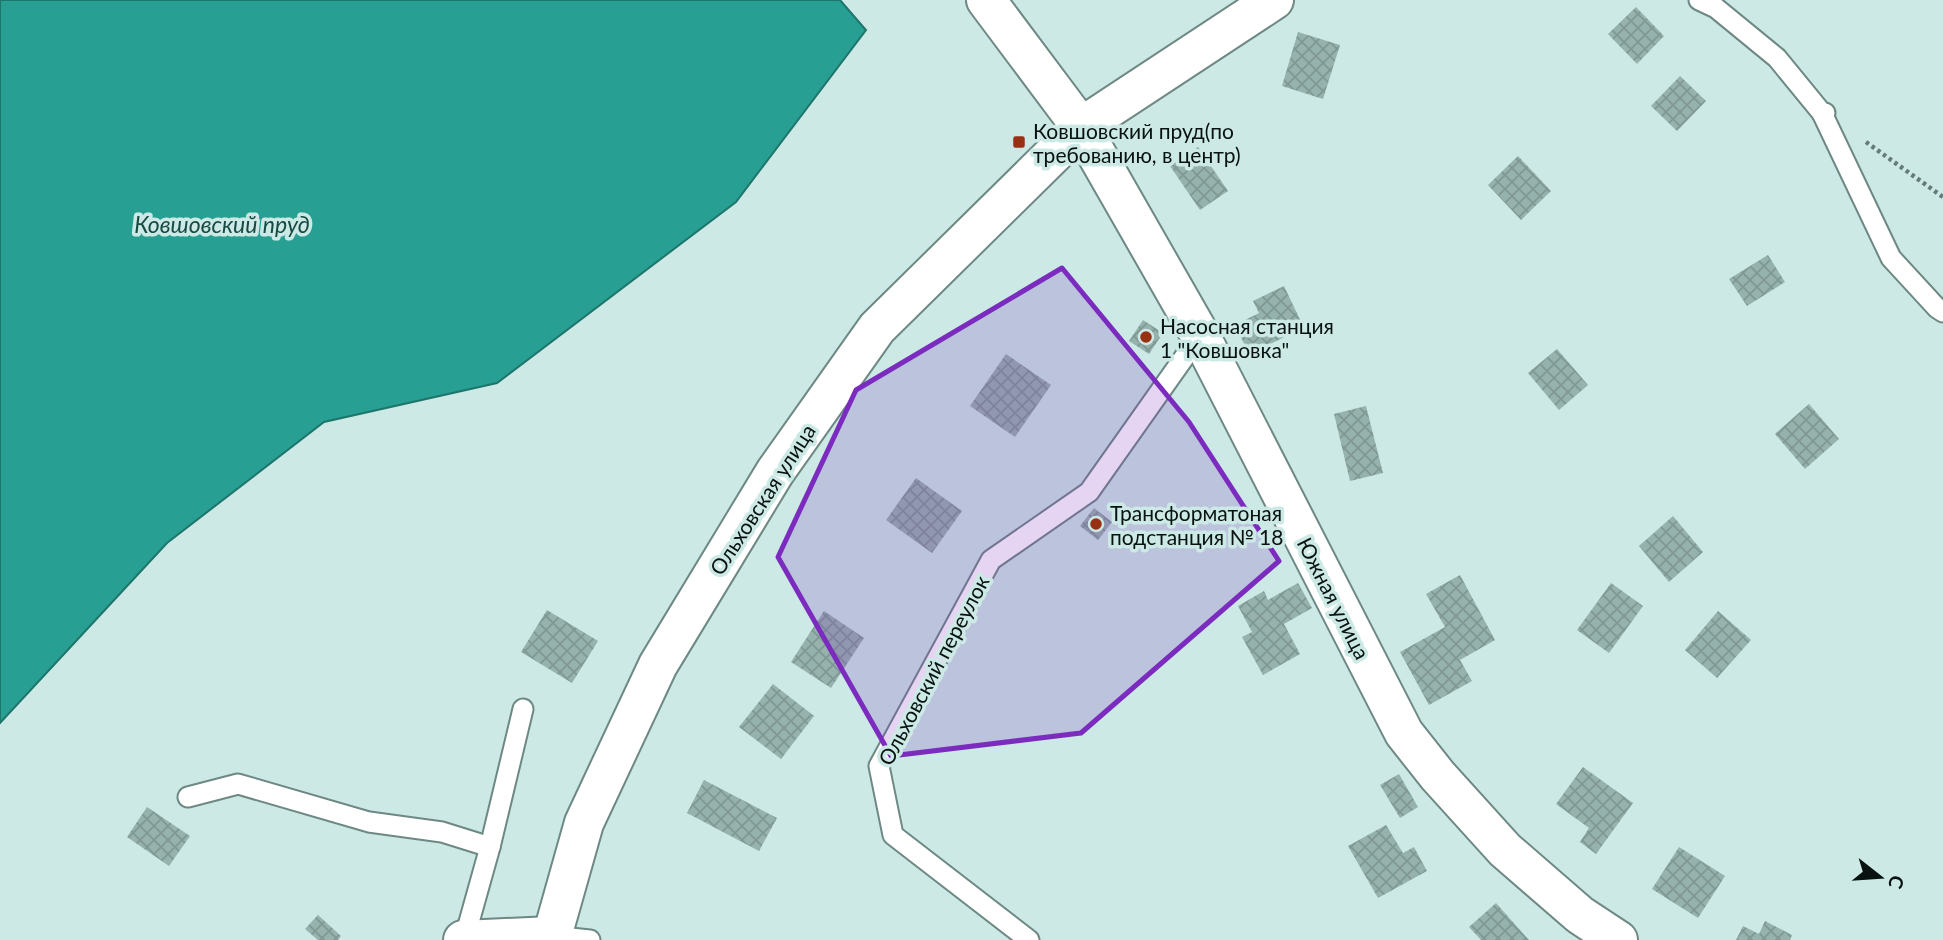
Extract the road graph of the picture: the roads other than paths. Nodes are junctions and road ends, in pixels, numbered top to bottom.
1 (1274, 0) edge
2 (1699, 0) edge
3 (991, 4) edge
4 (1081, 127) junction
5 (1943, 312) edge
6 (1200, 335) junction
7 (523, 709) dead end
8 (188, 797) dead end
9 (490, 847) junction
10 (551, 938) edge
11 (464, 940) edge
12 (590, 940) edge
13 (1029, 940) edge
14 (1618, 940) edge

1 - 4 street, Ольховская улица
2 - 5 lane
3 - 4 street, Южная улица
4 - 6 street, Южная улица
4 - 10 street, Ольховская улица
6 - 13 lane, Ольховский переулок
6 - 14 street, Южная улица
7 - 9 lane
8 - 9 lane
9 - 11 lane
10 - 11 street
10 - 12 lane

